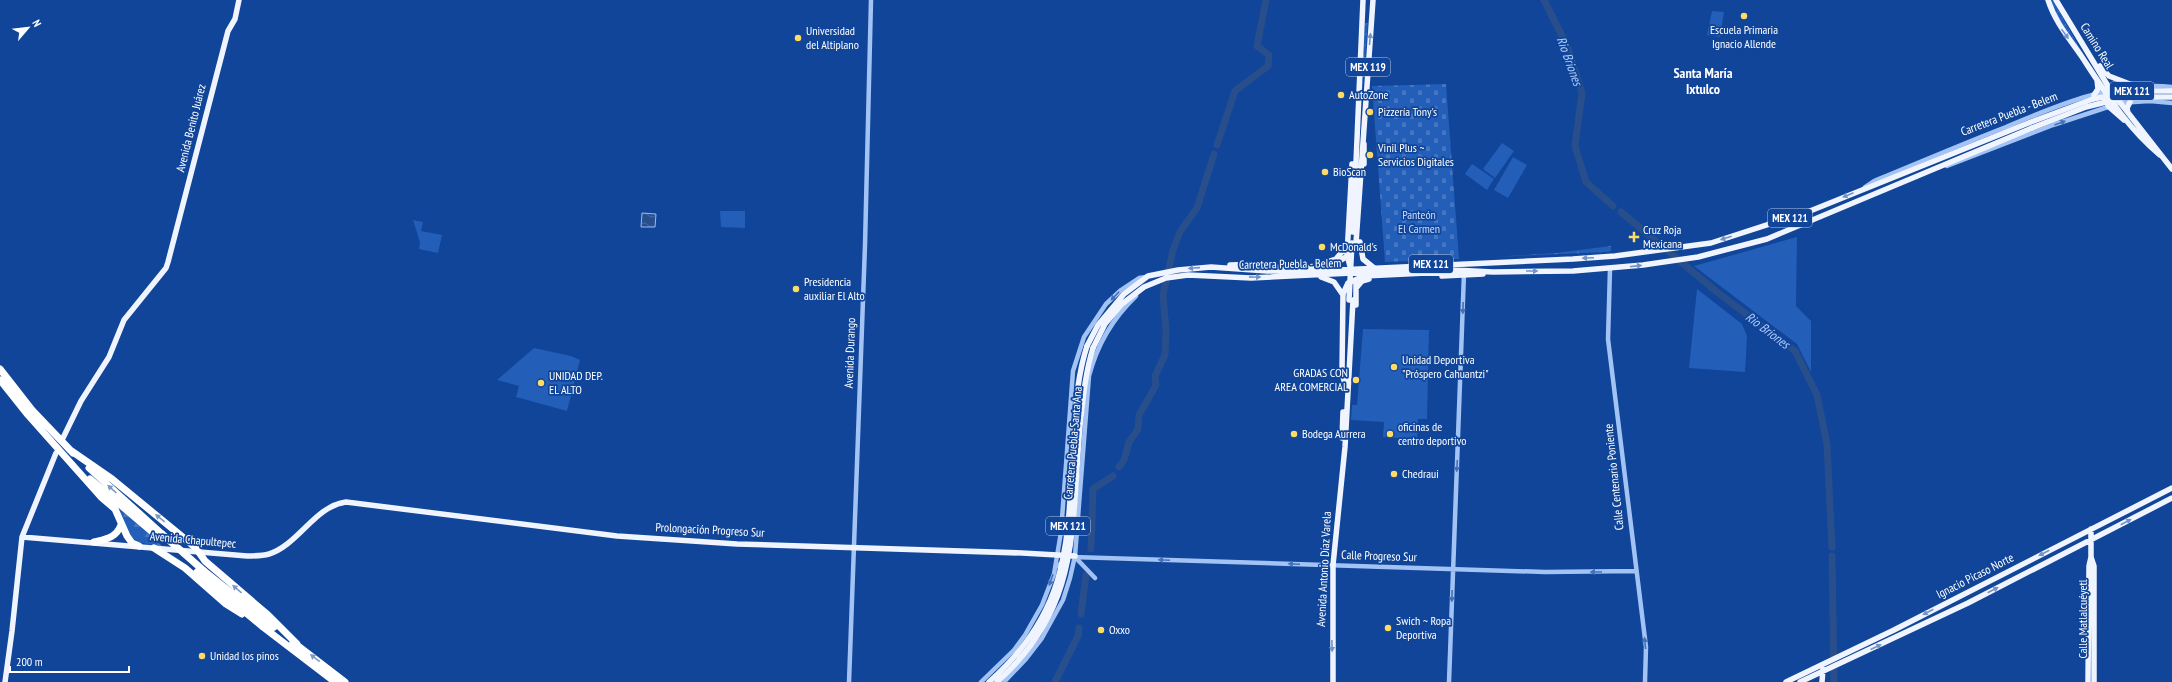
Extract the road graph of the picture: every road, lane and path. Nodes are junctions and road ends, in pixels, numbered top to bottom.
1 (239, 0) edge
2 (871, 0) edge
3 (1363, 0) edge
4 (1373, 0) edge
5 (2048, 0) edge
6 (2056, 0) edge
7 (2074, 30) junction
8 (2096, 78) junction
9 (2135, 86) junction
10 (2172, 87) edge
11 (2109, 91) junction
12 (2172, 91) edge
13 (2094, 95) junction
14 (2172, 97) edge
15 (2130, 102) junction
16 (2172, 102) edge
17 (2120, 103) junction
18 (2111, 106) junction
19 (2128, 113) junction
20 (1360, 134) junction
21 (2166, 161) junction
22 (2172, 169) edge
23 (1861, 190) junction
24 (1867, 196) junction
25 (1354, 243) junction
26 (1347, 257) junction
27 (1573, 259) junction
28 (1549, 260) junction
29 (1511, 262) junction
30 (1210, 267) junction
31 (1374, 268) junction
32 (1610, 269) junction
33 (1251, 270) junction
34 (1549, 271) junction
35 (1573, 271) junction
36 (1464, 272) junction
37 (1178, 273) junction
38 (1352, 274) junction
39 (1216, 275) junction
40 (1148, 276) junction
41 (1313, 276) junction
42 (1366, 279) junction
43 (1150, 284) junction
44 (1357, 287) junction
45 (1356, 294) junction
46 (1343, 295) junction
47 (1351, 300) junction
48 (0, 369) edge
49 (1350, 369) junction
50 (0, 380) edge
51 (1345, 386) junction
52 (63, 438) dead end
53 (70, 450) junction
54 (56, 453) dead end
55 (1343, 457) junction
56 (72, 463) junction
57 (2172, 488) edge
58 (2172, 498) edge
59 (346, 502) joint
60 (1062, 518) junction
61 (1077, 519) junction
62 (121, 525) junction
63 (2091, 530) junction
64 (160, 535) junction
65 (22, 537) junction
66 (1060, 538) junction
67 (2091, 540) junction
68 (94, 542) junction
69 (1075, 543) junction
70 (139, 546) junction
71 (854, 547) junction
72 (154, 548) junction
73 (1068, 549) junction
74 (200, 552) junction
75 (1058, 554) junction
76 (1075, 556) junction
77 (2091, 557) junction
78 (1064, 562) junction
79 (1333, 565) junction
80 (1056, 567) junction
81 (1453, 568) junction
82 (1072, 569) junction
83 (200, 571) junction
84 (1635, 571) junction
85 (1095, 578) dead end
86 (1042, 605) junction
87 (1054, 617) junction
88 (262, 627) junction
89 (1029, 629) junction
90 (1042, 636) junction
91 (297, 644) junction
92 (1824, 663) junction
93 (1823, 671) junction
94 (5, 682) edge
95 (335, 682) edge
96 (345, 682) edge
97 (849, 682) edge
98 (981, 682) edge
99 (989, 682) edge
100 (996, 682) edge
101 (1004, 682) edge
102 (1333, 682) edge
103 (1449, 682) edge
104 (1645, 682) edge
105 (1786, 682) edge
106 (1800, 682) edge
107 (1822, 682) edge
108 (2088, 682) edge
109 (2094, 682) edge

1 - 52 main road, Avenida Benito Juárez
2 - 71 street, Avenida Durango
3 - 20 main road, MEX 119
20 -> 4 main road, MEX 119
5 -> 8 main road
6 - 7 main road, Camino Real
7 - 9 main road
7 - 11 main road, Camino Real
8 - 11 main road
8 - 13 main road
9 - 10 street, Carretera Puebla - Belem
9 - 11 street, Carretera Puebla - Belem
11 - 13 street, Carretera Puebla - Belem
11 - 17 main road, Camino Real
11 - 18 main road
12 - 23 main road, Carretera Puebla - Belem / MEX 121, bridge
13 - 23 street, Carretera Puebla - Belem
14 - 24 main road, Carretera Puebla - Belem / MEX 121, bridge
15 - 16 street, Carretera Puebla - Belem
15 - 17 street, Carretera Puebla - Belem
15 - 19 main road
17 - 18 street, Carretera Puebla - Belem
17 - 19 main road, Camino Real
18 - 21 main road
24 -> 18 street, Carretera Puebla - Belem
19 - 21 main road, Camino Real
20 - 25 main road
20 - 25 main road
21 - 22 main road
23 -> 27 main road, Carretera Puebla - Belem / MEX 121
32 -> 24 main road, Carretera Puebla - Belem / MEX 121
25 - 26 main road
25 - 26 main road
25 - 30 main road
25 - 31 main road
25 - 47 main road, bridge
26 - 33 main road
26 - 38 main road
27 - 28 main road, Carretera Puebla - Belem / MEX 121
27 - 35 main road
28 - 29 main road, Carretera Puebla - Belem / MEX 121
28 - 34 main road
29 - 31 main road, Carretera Puebla - Belem / MEX 121
29 - 36 main road
30 - 33 main road, Carretera Puebla - Belem / MEX 121
30 -> 37 main road, Carretera Puebla - Belem / MEX 121
31 - 38 main road, Carretera Puebla - Belem / MEX 121
32 - 35 main road, Carretera Puebla - Belem / MEX 121
32 - 84 street, Calle Centenario Poniente
33 - 38 main road, Carretera Puebla - Belem / MEX 121
33 - 39 main road
34 - 35 main road, Carretera Puebla - Belem / MEX 121
36 -> 34 main road, Carretera Puebla - Belem / MEX 121
36 - 38 main road
36 - 42 main road
36 -> 81 street
37 - 39 main road, Carretera Puebla - Belem / MEX 121
37 - 40 main road, Carretera Puebla - Belem / MEX 121
37 - 43 main road, Carretera Puebla - Belem / MEX 121
38 - 41 main road, Carretera Puebla - Belem / MEX 121
38 - 42 main road
38 - 44 main road
38 - 46 main road
39 -> 41 main road, Carretera Puebla - Belem / MEX 121
40 -> 60 street, Carretera Puebla - Belem
40 - 99 main road, Carretera Puebla - Belem / MEX 121, bridge
41 - 46 main road
42 - 44 main road
43 - 61 street, Carretera Puebla-Santa Ana
43 - 100 main road, Carretera Puebla - Belem / MEX 121, bridge
44 - 45 main road
45 - 46 main road
45 - 49 main road
46 - 51 main road
47 - 49 main road, Avenida Antonio Díaz Varela
47 - 51 main road, Avenida Antonio Díaz Varela
48 - 53 highway
49 - 55 main road, Avenida Antonio Díaz Varela
50 - 56 highway
51 - 55 main road, Avenida Antonio Díaz Varela
64 -> 53 highway
74 -> 53 highway
54 - 65 main road
55 - 79 main road, Avenida Antonio Díaz Varela
56 - 62 highway
56 - 64 highway
57 - 63 main road, Ignacio Picaso Norte
67 -> 58 main road, Ignacio Picaso Norte
59 - 71 main road, Prolongación Progreso Sur
59 - 74 main road, Avenida Chapultepec
60 - 61 street
60 - 66 street, Carretera Puebla - Belem
61 - 69 street, Carretera Puebla-Santa Ana
62 - 68 highway
62 - 70 highway
63 - 67 main road, Calle Matlalcuéyetl
63 -> 92 main road, Ignacio Picaso Norte
64 - 83 highway
65 - 68 main road, Avenida Chapultepec
65 - 94 main road
66 - 73 street
66 - 75 street, Carretera Puebla - Belem
67 - 77 main road, Calle Matlalcuéyetl
93 -> 67 main road, Ignacio Picaso Norte
68 - 70 main road, Avenida Chapultepec
69 - 73 street
69 - 76 street, Carretera Puebla-Santa Ana
70 - 72 main road, Avenida Chapultepec
71 - 75 main road, Prolongación Progreso Sur
71 - 97 street, Avenida Durango
72 - 74 main road, Avenida Chapultepec
72 - 88 highway
73 - 75 street
73 - 76 street
91 -> 74 highway
75 - 76 main road, Prolongación Progreso Sur
75 - 78 street
75 - 80 street, Carretera Puebla - Belem
76 - 78 street
79 -> 76 street, Calle Progreso Sur
76 - 82 street, Carretera Puebla-Santa Ana
76 - 85 street
77 - 108 main road, Calle Matlalcuéyetl
77 - 109 main road, Calle Matlalcuéyetl
78 - 80 street
78 - 82 street
79 - 81 street, Calle Progreso Sur
79 -> 102 main road, Avenida Antonio Díaz Varela
80 -> 86 street, Carretera Puebla - Belem
84 -> 81 street, Calle Progreso Sur
81 -> 103 street
82 - 87 street, Carretera Puebla-Santa Ana
83 - 88 highway
83 - 91 highway
104 -> 84 street, Calle Centenario Poniente
86 - 87 street
86 - 89 street, Carretera Puebla - Belem
87 - 90 street, Carretera Puebla-Santa Ana
88 - 95 highway
89 - 90 street
89 - 98 street, Carretera Puebla - Belem
90 - 101 street, Carretera Puebla-Santa Ana
96 -> 91 highway
92 - 93 main road
92 - 105 main road, Ignacio Picaso Norte
93 - 106 main road, Ignacio Picaso Norte
93 - 107 main road

